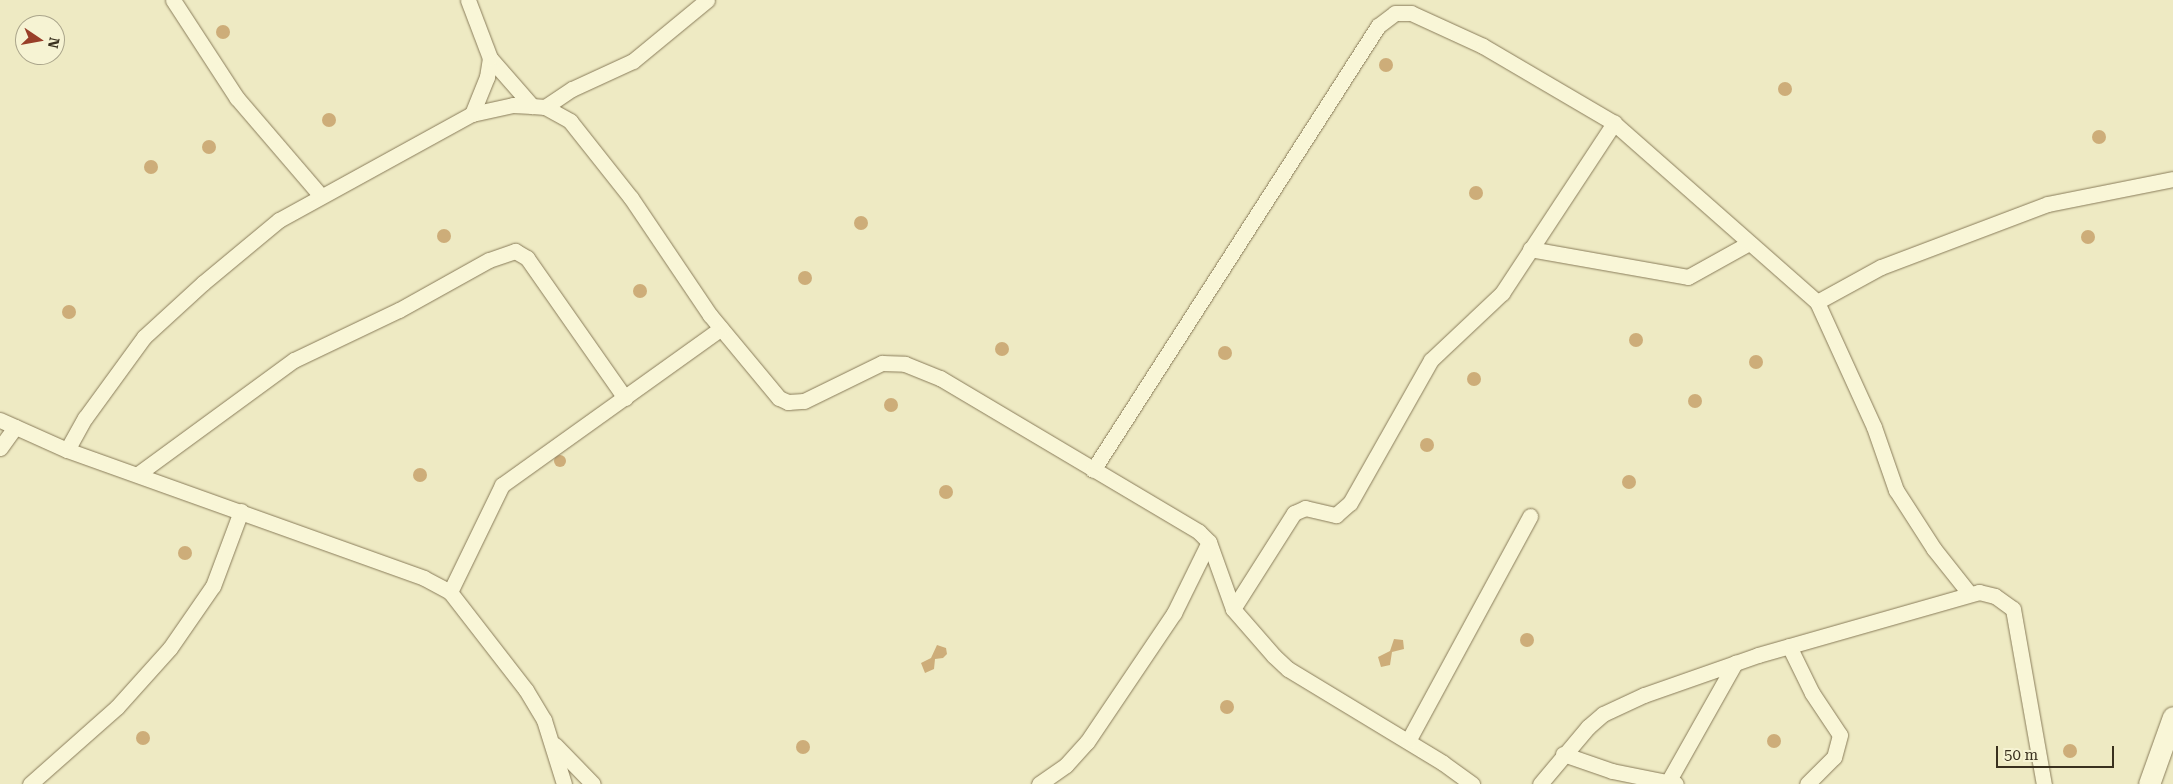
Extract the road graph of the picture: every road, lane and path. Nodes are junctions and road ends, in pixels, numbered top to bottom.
1 (173, 0) edge
2 (468, 0) edge
3 (706, 0) edge
4 (490, 58) junction
5 (538, 106) junction
6 (472, 114) junction
7 (1614, 122) junction
8 (2173, 179) edge
9 (320, 195) junction
10 (1749, 242) junction
11 (1530, 249) junction
12 (1817, 302) junction
13 (720, 328) junction
14 (625, 398) junction
15 (0, 420) edge
16 (15, 428) junction
17 (0, 448) edge
18 (67, 450) junction
19 (1093, 470) junction
20 (138, 474) junction
21 (241, 511) junction
22 (1530, 516) dead end
23 (1209, 542) junction
24 (450, 592) junction
25 (1969, 593) junction
26 (1233, 609) junction
27 (1788, 646) junction
28 (1735, 663) junction
29 (2173, 717) edge
30 (1408, 741) junction
31 (554, 744) junction
32 (1563, 754) junction
33 (1672, 783) edge
34 (30, 784) edge
35 (564, 784) edge
36 (593, 784) edge
37 (1039, 784) edge
38 (1472, 784) edge
39 (1540, 784) edge
40 (1807, 784) edge
41 (2044, 784) edge
42 (2150, 784) edge

1 - 9 street
2 - 4 street
3 - 5 street
4 - 5 street
4 - 6 street
5 - 6 street
5 - 13 street
6 - 9 street
7 - 10 street
7 - 11 street
7 - 19 street
8 - 12 street
9 - 18 street
10 - 11 street
10 - 12 street
11 - 26 street
12 - 25 street
13 - 14 street
13 - 19 street
14 - 20 street
14 - 24 street
15 - 16 street
16 - 17 street
16 - 18 street
18 - 20 street
19 - 23 street
20 - 21 street
21 - 24 street
21 - 34 street
22 - 30 street
23 - 26 street
23 - 37 street
24 - 31 street
25 - 27 street
25 - 41 street
26 - 30 street
27 - 28 street
27 - 40 street
28 - 32 street
28 - 33 street
29 - 42 street
30 - 38 street
31 - 35 street
31 - 36 street
32 - 33 street
32 - 39 street

